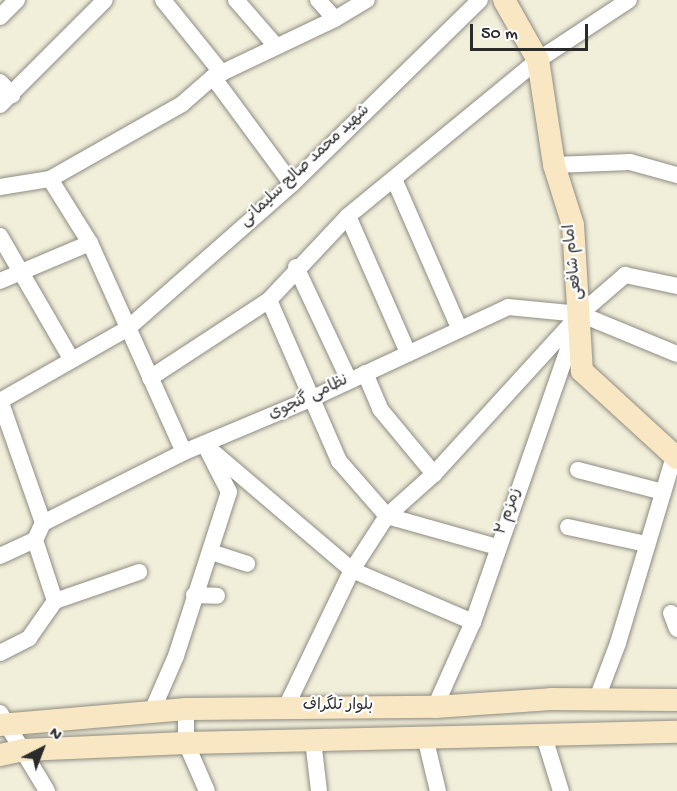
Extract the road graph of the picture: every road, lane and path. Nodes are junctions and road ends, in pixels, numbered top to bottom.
1 (17, 0) edge
2 (105, 0) edge
3 (163, 0) edge
4 (236, 0) edge
5 (318, 0) edge
6 (367, 0) edge
7 (480, 0) edge
8 (504, 0) edge
9 (628, 0) edge
10 (0, 17) edge
11 (335, 20) junction
12 (276, 46) junction
13 (538, 60) junction
14 (218, 75) junction
15 (0, 82) edge
16 (6, 100) edge
17 (554, 165) junction
18 (677, 175) edge
19 (50, 179) junction
20 (394, 179) junction
21 (292, 184) junction
22 (0, 187) edge
23 (348, 216) junction
24 (0, 236) edge
25 (90, 243) junction
26 (296, 267) junction
27 (21, 272) junction
28 (0, 281) edge
29 (677, 286) edge
30 (269, 300) junction
31 (580, 314) junction
32 (127, 328) junction
33 (459, 328) junction
34 (408, 353) junction
35 (677, 354) edge
36 (72, 360) junction
37 (365, 373) junction
38 (150, 378) junction
39 (349, 380) junction
40 (313, 398) junction
41 (0, 400) edge
42 (205, 445) junction
43 (184, 452) junction
44 (676, 457) edge
45 (578, 471) dead end
46 (434, 474) junction
47 (663, 492) junction
48 (387, 516) junction
49 (43, 523) junction
50 (568, 527) dead end
51 (35, 540) junction
52 (646, 544) junction
53 (497, 548) junction
54 (211, 552) junction
55 (0, 556) edge
56 (247, 564) dead end
57 (352, 570) junction
58 (139, 572) dead end
59 (194, 595) junction
60 (217, 596) dead end
61 (55, 601) junction
62 (473, 622) junction
63 (0, 652) edge
64 (677, 700) edge
65 (596, 701) junction
66 (286, 707) junction
67 (435, 707) junction
68 (186, 709) junction
69 (152, 711) junction
70 (1, 721) edge
71 (677, 732) edge
72 (543, 733) junction
73 (425, 737) junction
74 (313, 740) junction
75 (186, 742) junction
76 (24, 750) junction
77 (0, 755) edge
78 (47, 791) edge
79 (207, 791) edge
80 (319, 791) edge
81 (438, 791) edge
82 (561, 791) edge

1 - 10 street
2 - 16 street
3 - 14 street
4 - 12 street
5 - 11 street
6 - 11 street
7 - 21 street, شهید محمد صالح سلیمانی
8 - 13 street, امام شافعی
9 - 13 street
11 - 12 street
12 - 14 street
13 - 17 street, امام شافعی
13 - 20 street
14 - 19 street
14 - 21 street
15 - 16 street
17 - 18 street
17 - 31 street, امام شافعی
19 - 22 street
19 - 25 street
20 - 23 street
20 - 33 street
21 - 32 street, شهید محمد صالح سلیمانی
23 - 26 street
23 - 34 street
24 - 27 street
25 - 27 street
25 - 32 street
26 - 30 street
26 - 39 street
27 - 28 street
27 - 36 street
29 - 31 street
30 - 38 street
30 - 40 street
31 - 33 street, نظامی گنجوی
31 - 35 street, نظامی گنجوی
31 - 44 street, امام شافعی
31 - 46 street
31 - 53 street, زمزم ۲
32 - 36 street, شهید محمد صالح سلیمانی
32 - 38 street
33 - 34 street, نظامی گنجوی
34 - 37 street, نظامی گنجوی
36 - 41 street, شهید محمد صالح سلیمانی
37 - 39 street, نظامی گنجوی
37 - 46 street
38 - 43 street
39 - 40 street, نظامی گنجوی
40 - 42 street, نظامی گنجوی
40 - 48 street
41 - 49 street
42 - 43 street, نظامی گنجوی
42 - 54 street
42 - 57 street
43 - 49 street, نظامی گنجوی
44 - 47 street
45 - 47 street
46 - 48 street
47 - 52 street
48 - 53 street
48 - 57 street
49 - 51 street
50 - 52 street
51 - 55 street
51 - 61 street
52 - 65 street
53 - 62 street, زمزم ۲
54 - 56 street
54 - 59 street
57 - 62 street
57 - 66 street
58 - 61 street
59 - 60 street
59 - 69 street
61 - 63 street
62 - 67 street, زمزم ۲
64 - 65 street, بلوار تلگراف
65 - 67 street, بلوار تلگراف
66 - 67 street, بلوار تلگراف
66 - 68 street, بلوار تلگراف
68 - 69 street, بلوار تلگراف
68 - 75 street
69 - 70 street, بلوار تلگراف
70 - 76 street
71 - 72 street, بلوار تلگراف
72 - 73 street, بلوار تلگراف
72 - 82 street
73 - 74 street, بلوار تلگراف
73 - 81 street
74 - 75 street, بلوار تلگراف
74 - 80 street
75 - 76 street, بلوار تلگراف
75 - 79 street
76 - 77 street, بلوار تلگراف
76 - 78 street

